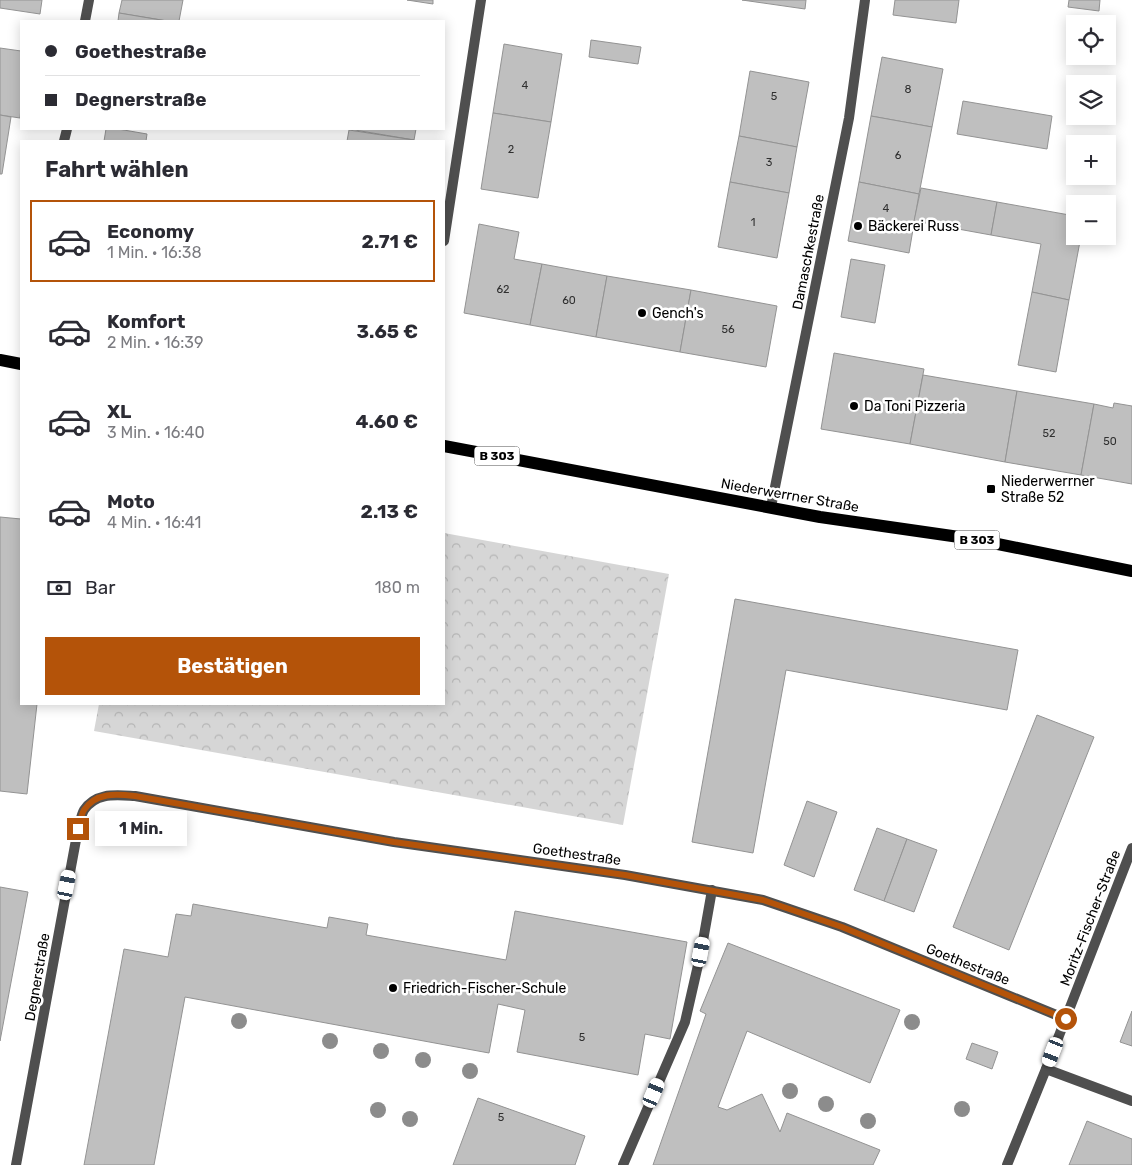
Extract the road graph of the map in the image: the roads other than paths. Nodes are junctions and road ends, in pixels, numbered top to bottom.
1 (89, 0) edge
2 (481, 0) edge
3 (865, 0) edge
4 (85, 20) edge
5 (445, 235) edge
6 (0, 360) edge
7 (20, 363) edge
8 (445, 446) edge
9 (770, 507) junction
10 (1132, 570) edge
11 (96, 799) joint
12 (1132, 848) edge
13 (712, 890) junction
14 (1066, 1019) junction
15 (1046, 1069) junction
16 (1132, 1101) edge
17 (16, 1165) edge
18 (623, 1165) edge
19 (1007, 1165) edge

1 - 4 street
2 - 5 street
3 - 9 street, Damaschkestraße
6 - 7 main road
8 - 9 main road, Niederwerrner Straße / B 303
9 - 10 main road, Niederwerrner Straße / B 303
11 - 13 street, Goethestraße
11 - 17 street, Degnerstraße
12 - 14 street, Moritz-Fischer-Straße
13 - 14 street, Goethestraße
13 - 18 street
14 - 15 street, Moritz-Fischer-Straße
15 - 16 street
15 - 19 street, Moritz-Fischer-Straße

